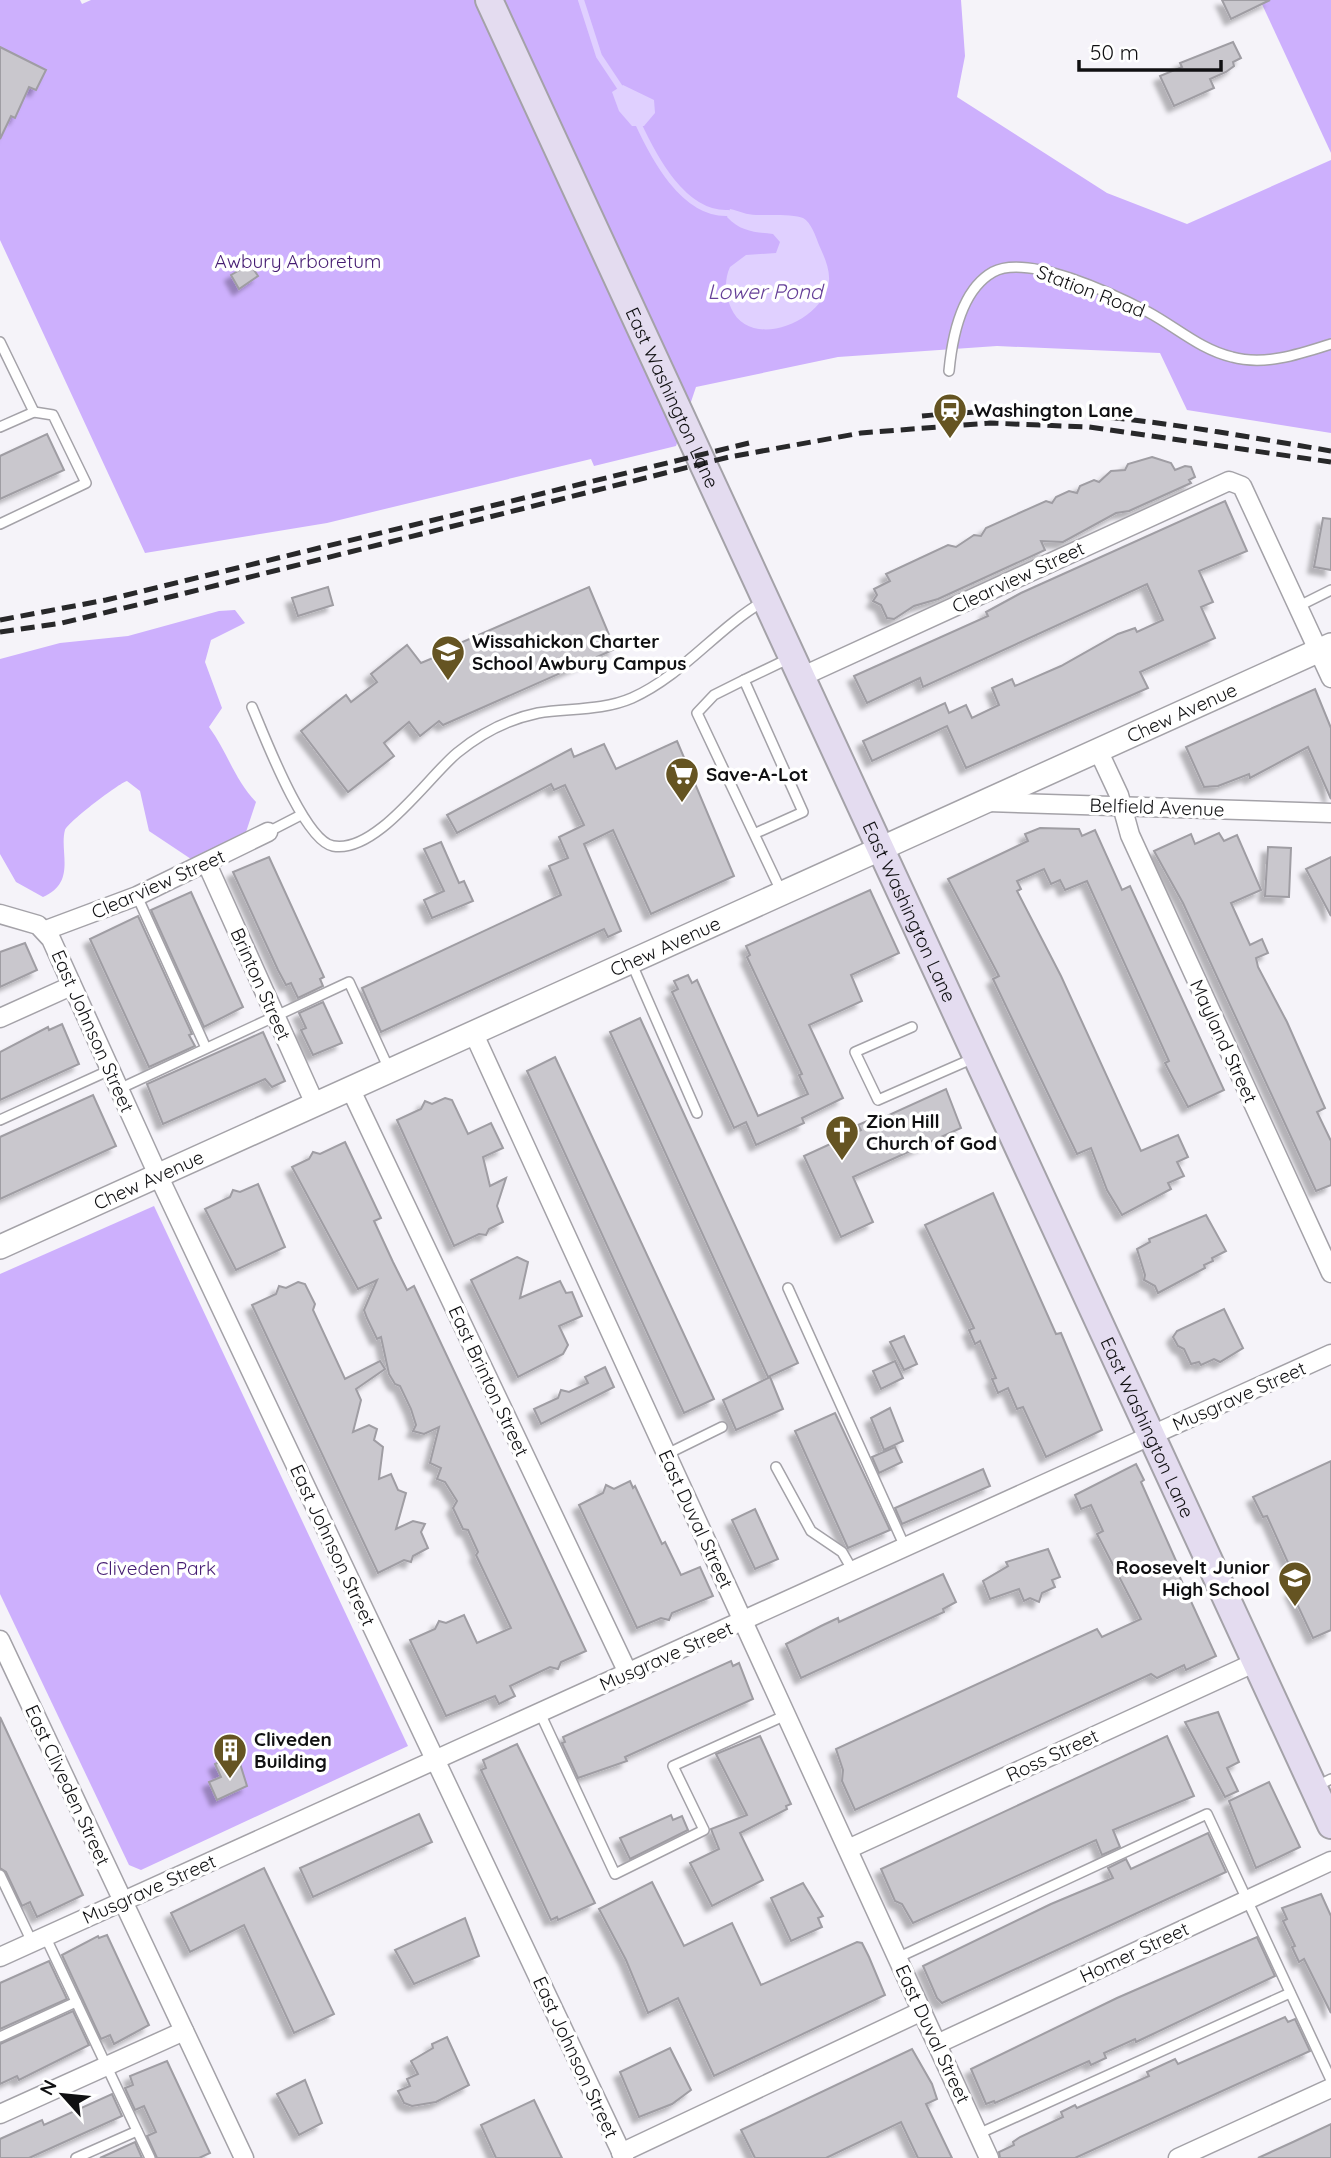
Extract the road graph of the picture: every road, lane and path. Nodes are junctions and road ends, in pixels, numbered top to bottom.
1 (489, 0) edge
2 (0, 342) edge
3 (1331, 344) edge
4 (948, 371) dead end
5 (34, 412) junction
6 (0, 427) edge
7 (0, 524) edge
8 (1331, 590) edge
9 (765, 600) junction
10 (1297, 607) junction
11 (1325, 648) edge
12 (796, 667) junction
13 (1331, 678) edge
14 (744, 680) junction
15 (251, 707) dead end
16 (1098, 750) junction
17 (983, 802) junction
18 (1122, 806) junction
19 (1331, 813) edge
20 (301, 816) junction
21 (268, 832) joint
22 (755, 833) junction
23 (880, 848) junction
24 (207, 864) junction
25 (782, 893) junction
26 (137, 896) junction
27 (0, 914) edge
28 (46, 930) junction
29 (630, 961) junction
30 (71, 986) junction
31 (276, 1017) junction
32 (0, 1018) edge
33 (912, 1027) dead end
34 (473, 1032) junction
35 (206, 1048) junction
36 (978, 1055) junction
37 (110, 1070) junction
38 (390, 1070) junction
39 (350, 1088) junction
40 (119, 1089) junction
41 (315, 1104) junction
42 (697, 1113) dead end
43 (0, 1120) edge
44 (158, 1175) junction
45 (0, 1247) edge
46 (1331, 1273) edge
47 (788, 1288) dead end
48 (1331, 1354) edge
49 (722, 1427) dead end
50 (1152, 1435) junction
51 (667, 1454) junction
52 (776, 1467) dead end
53 (905, 1547) junction
54 (853, 1571) junction
55 (743, 1621) junction
56 (0, 1640) edge
57 (1256, 1662) junction
58 (628, 1673) junction
59 (540, 1713) junction
60 (786, 1715) junction
61 (436, 1760) junction
62 (1322, 1783) edge
63 (1331, 1823) edge
64 (848, 1849) junction
65 (1331, 1861) edge
66 (0, 1875) edge
67 (1248, 1900) junction
68 (123, 1901) junction
69 (38, 1939) junction
70 (0, 1957) edge
71 (897, 1958) junction
72 (1290, 1993) junction
73 (76, 2002) junction
74 (922, 2011) junction
75 (184, 2031) junction
76 (0, 2037) edge
77 (937, 2043) junction
78 (107, 2066) junction
79 (1331, 2080) edge
80 (1331, 2088) edge
81 (0, 2114) edge
82 (137, 2131) junction
83 (978, 2134) junction
84 (623, 2156) edge
85 (243, 2157) edge
86 (76, 2158) edge
87 (150, 2158) edge
88 (989, 2158) edge
89 (1178, 2158) edge

1 - 9 main road, East Washington Lane
2 - 5 lane
3 - 4 lane, Station Road
5 - 6 lane
5 - 7 lane
8 - 10 lane
9 - 12 main road, East Washington Lane
9 - 20 lane
10 - 11 street
10 - 12 street, Clearview Street
11 - 13 street
11 - 16 street, Chew Avenue
12 - 14 lane
12 - 23 main road, East Washington Lane
14 - 22 lane
14 - 22 lane
15 - 20 lane
16 - 17 street, Chew Avenue
16 - 18 street, Mayland Street
17 - 18 street, Belfield Avenue
17 - 23 street, Chew Avenue
18 - 19 street, Belfield Avenue
18 - 46 street, Mayland Street
20 - 21 lane
21 - 24 street, Clearview Street
22 - 25 lane
23 - 25 street, Chew Avenue
23 - 36 main road, East Washington Lane
24 - 26 street, Clearview Street
24 - 31 street, Brinton Street
25 - 29 street, Chew Avenue
26 - 28 street, Clearview Street
26 - 35 lane
27 - 28 street
28 - 30 street, East Johnson Street
29 - 34 street, Chew Avenue
29 - 42 lane
30 - 32 street
30 - 37 street, East Johnson Street
31 - 35 lane
31 - 38 lane
31 - 41 street, Brinton Street
33 - 36 lane
34 - 38 street, Chew Avenue
34 - 51 street, East Duval Street
35 - 40 lane
36 - 50 main road, East Washington Lane
37 - 40 street, East Johnson Street
37 - 43 lane
38 - 39 street, Chew Avenue
39 - 41 street, Chew Avenue
39 - 58 street, East Brinton Street
40 - 44 street, East Johnson Street
41 - 44 street, Chew Avenue
44 - 45 street, Chew Avenue
44 - 61 street, East Johnson Street
47 - 53 lane
48 - 50 street, Musgrave Street
49 - 51 lane
50 - 53 street, Musgrave Street
50 - 57 main road, East Washington Lane
51 - 55 street, East Duval Street
52 - 54 lane
53 - 54 street, Musgrave Street
54 - 55 street, Musgrave Street
55 - 58 street, Musgrave Street
55 - 60 street, East Duval Street
56 - 68 street, East Cliveden Street
57 - 62 main road, East Washington Lane
57 - 64 street, Ross Street
58 - 59 street, Musgrave Street
59 - 60 lane
59 - 61 street, Musgrave Street
60 - 64 street, East Duval Street
61 - 68 street, Musgrave Street
61 - 84 street, East Johnson Street
62 - 63 main road, East Washington Lane
64 - 71 street, East Duval Street
65 - 67 street, Homer Street
66 - 69 lane
67 - 71 lane
67 - 72 lane
67 - 77 street, Homer Street
68 - 69 street, Musgrave Street
68 - 75 street, East Cliveden Street
69 - 70 street, Musgrave Street
69 - 73 lane
71 - 74 street, East Duval Street
72 - 79 lane
72 - 83 lane
73 - 76 lane
73 - 78 lane
74 - 77 street, East Duval Street
74 - 84 street
75 - 78 street
75 - 85 street, East Cliveden Street
77 - 83 street, East Duval Street
78 - 81 street
78 - 82 lane
80 - 89 street
82 - 86 lane
82 - 87 lane
83 - 88 street, East Duval Street

